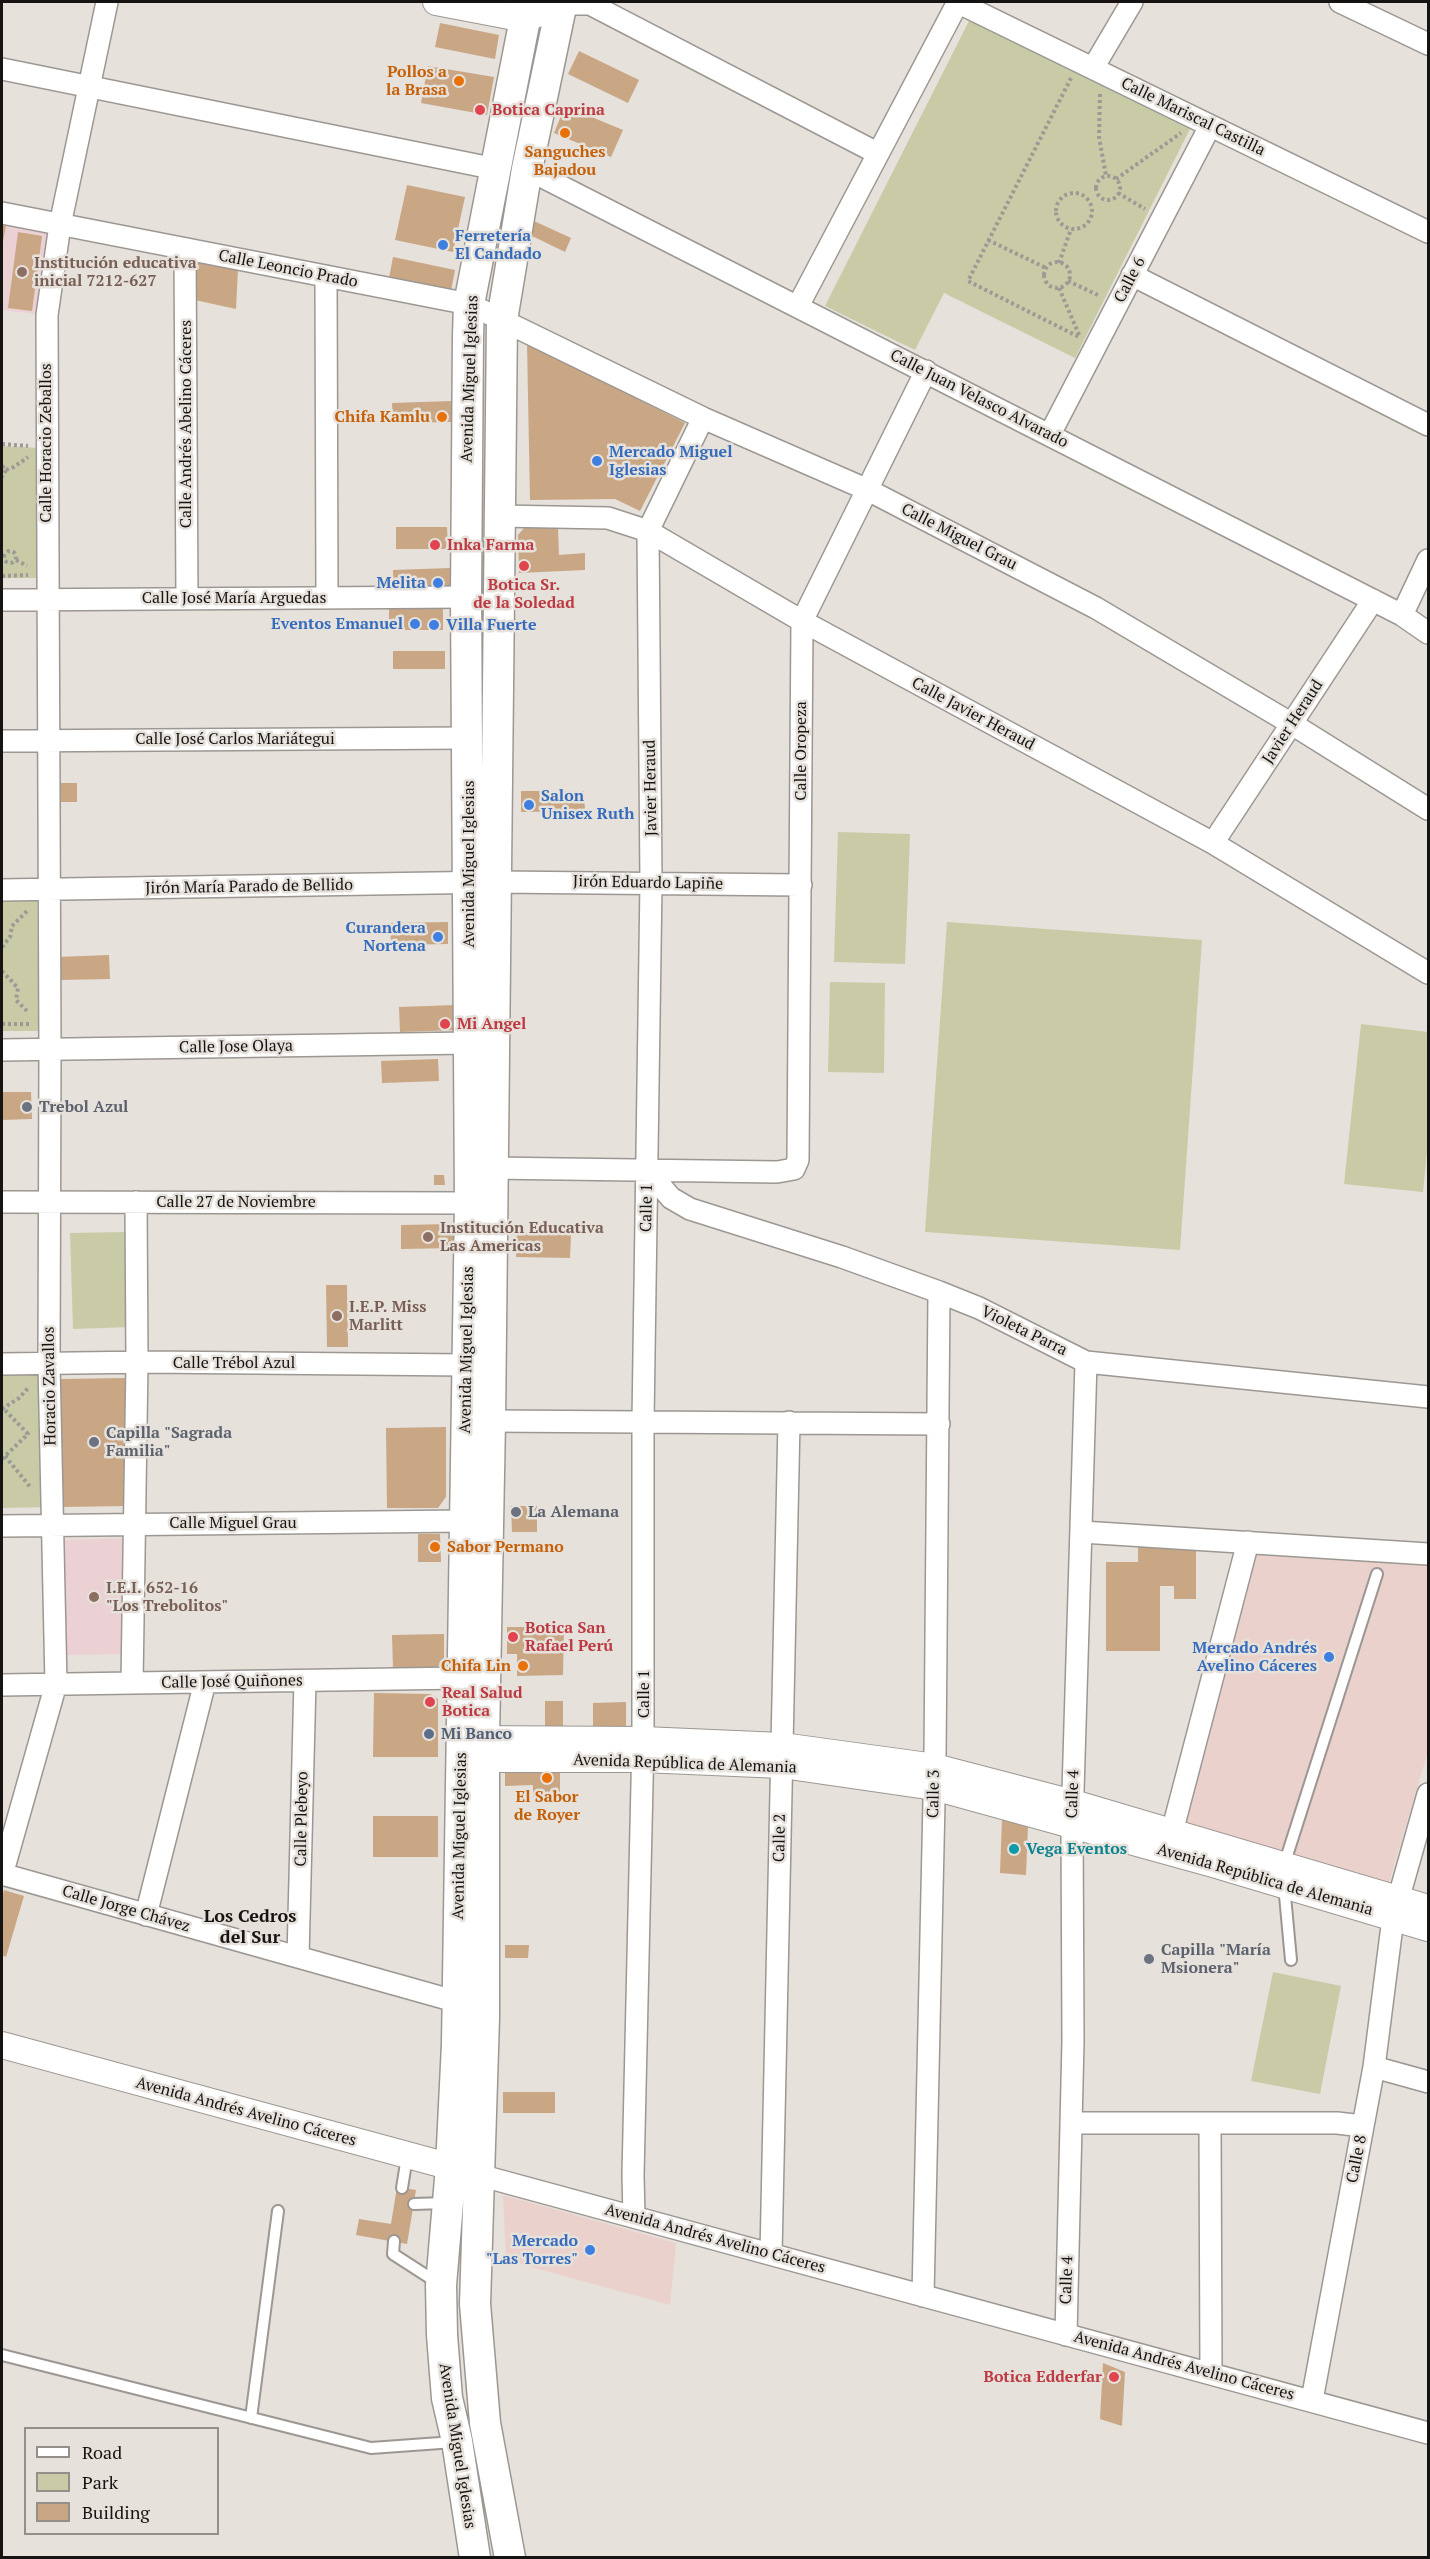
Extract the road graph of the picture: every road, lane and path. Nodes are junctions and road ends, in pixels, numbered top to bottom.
1 (107, 2) edge
2 (436, 2) edge
3 (559, 2) edge
4 (958, 2) edge
5 (1132, 2) edge
6 (1341, 2) edge
7 (525, 10) edge
8 (1428, 44) edge
9 (2, 69) edge
10 (1089, 76) junction
11 (89, 86) junction
12 (1210, 126) junction
13 (1180, 139) dead end
14 (877, 153) junction
15 (496, 169) junction
16 (527, 169) junction
17 (1106, 176) junction
18 (1116, 179) junction
19 (1098, 194) junction
20 (1118, 194) junction
21 (1150, 199) dead end
22 (1089, 200) junction
23 (1145, 209) junction
24 (2, 213) edge
25 (1140, 219) dead end
26 (60, 225) junction
27 (1071, 229) junction
28 (1428, 232) edge
29 (988, 240) junction
30 (185, 249) junction
31 (1059, 263) junction
32 (1046, 268) junction
33 (1132, 275) junction
34 (326, 276) junction
35 (1068, 281) junction
36 (1106, 286) dead end
37 (1059, 288) junction
38 (1101, 296) junction
39 (469, 304) junction
40 (798, 306) junction
41 (1096, 307) dead end
42 (502, 320) junction
43 (1087, 337) junction
44 (926, 372) junction
45 (703, 417) junction
46 (1428, 425) edge
47 (1050, 434) junction
48 (2, 444) edge
49 (41, 446) junction
50 (2, 466) edge
51 (6, 470) junction
52 (2, 477) edge
53 (868, 490) junction
54 (499, 516) junction
55 (648, 531) junction
56 (1428, 560) edge
57 (466, 597) junction
58 (187, 598) junction
59 (327, 598) junction
60 (2, 600) edge
61 (47, 600) junction
62 (1373, 600) junction
63 (1402, 615) junction
64 (802, 621) junction
65 (1428, 633) edge
66 (1292, 724) junction
67 (468, 738) junction
68 (48, 740) junction
69 (2, 741) edge
70 (1428, 809) edge
71 (1213, 843) junction
72 (482, 883) junction
73 (651, 884) junction
74 (801, 885) junction
75 (2, 890) edge
76 (49, 890) junction
77 (2, 947) edge
78 (2, 965) edge
79 (2, 972) edge
80 (1428, 973) edge
81 (470, 1043) junction
82 (2, 1050) edge
83 (50, 1050) junction
84 (491, 1168) junction
85 (648, 1171) junction
86 (2, 1202) edge
87 (49, 1202) junction
88 (136, 1202) junction
89 (470, 1203) junction
90 (939, 1292) junction
91 (137, 1362) junction
92 (1086, 1362) junction
93 (2, 1364) edge
94 (49, 1364) junction
95 (467, 1365) junction
96 (1428, 1397) edge
97 (2, 1410) edge
98 (490, 1421) junction
99 (643, 1421) junction
100 (789, 1422) junction
101 (939, 1424) junction
102 (2, 1459) edge
103 (464, 1521) junction
104 (134, 1524) junction
105 (2, 1526) edge
106 (52, 1526) junction
107 (1082, 1532) junction
108 (1248, 1542) junction
109 (1428, 1554) edge
110 (1377, 1574) dead end
111 (462, 1678) junction
112 (305, 1681) junction
113 (205, 1682) junction
114 (132, 1683) junction
115 (2, 1684) edge
116 (56, 1684) junction
117 (473, 1749) junction
118 (643, 1750) junction
119 (782, 1756) junction
120 (934, 1777) junction
121 (1428, 1794) edge
122 (1072, 1814) junction
123 (1172, 1832) junction
124 (2, 1874) edge
125 (1284, 1875) junction
126 (1428, 1908) edge
127 (1395, 1909) junction
128 (146, 1915) junction
129 (1428, 1928) edge
130 (298, 1957) junction
131 (1291, 1960) dead end
132 (458, 2002) junction
133 (2, 2045) edge
134 (1374, 2067) junction
135 (1428, 2082) edge
136 (1072, 2123) junction
137 (1210, 2125) junction
138 (1363, 2126) junction
139 (407, 2157) junction
140 (465, 2171) junction
141 (402, 2188) dead end
142 (448, 2203) junction
143 (414, 2204) dead end
144 (278, 2211) dead end
145 (634, 2217) junction
146 (394, 2241) dead end
147 (771, 2254) junction
148 (476, 2284) junction
149 (441, 2285) junction
150 (922, 2296) junction
151 (1066, 2335) junction
152 (2, 2355) edge
153 (1212, 2374) junction
154 (1312, 2400) junction
155 (250, 2418) junction
156 (1428, 2433) edge
157 (457, 2441) junction
158 (475, 2558) edge
159 (510, 2558) edge

1 - 11 street, Calle Horacio Zeballos
2 - 7 street
3 - 7 street
3 - 14 street
3 - 16 main road, Avenida Miguel Iglesias
4 - 10 street, Calle Mariscal Castilla
4 - 14 street
5 - 10 street
6 - 8 street
7 - 15 main road, Avenida Miguel Iglesias
9 - 11 street
10 - 12 street, Calle Mariscal Castilla
10 - 17 path
10 - 29 path
11 - 15 street
11 - 26 street, Calle Horacio Zeballos
12 - 28 street, Calle Mariscal Castilla
12 - 33 street, Calle 6
13 - 18 path
14 - 40 street
15 - 39 main road, Avenida Miguel Iglesias
16 - 40 street, Calle Juan Velasco Alvarado
16 - 42 main road, Avenida Miguel Iglesias
17 - 18 path
17 - 19 path
18 - 20 path
19 - 20 path
19 - 22 path
20 - 23 path
21 - 23 path
22 - 27 path
22 - 27 path
23 - 25 path
24 - 26 street, Calle Leoncio Prado
26 - 30 street, Calle Leoncio Prado
26 - 49 street, Calle Horacio Zeballos
27 - 31 path
29 - 32 path
29 - 43 path
30 - 34 street, Calle Leoncio Prado
30 - 58 street, Calle Andrés Abelino Cáceres
31 - 32 path
31 - 35 path
32 - 37 path
33 - 43 street, Calle 6
33 - 46 street
34 - 39 street, Calle Leoncio Prado
34 - 59 street
35 - 37 path
35 - 38 path
36 - 38 path
37 - 43 path
38 - 41 path
39 - 42 street, Calle Miguel Grau
39 - 57 main road, Avenida Miguel Iglesias
40 - 44 street, Calle Juan Velasco Alvarado
42 - 45 street, Calle Miguel Grau
42 - 54 main road, Avenida Miguel Iglesias
43 - 47 street, Calle 6
44 - 47 street, Calle Juan Velasco Alvarado
44 - 53 street, Calle Oropeza
45 - 53 street, Calle Miguel Grau
45 - 55 street, Javier Heraud
47 - 62 street, Calle Juan Velasco Alvarado
48 - 49 path
49 - 51 path
49 - 61 street, Calle Horacio Zeballos
50 - 51 path
51 - 52 path
53 - 64 street, Calle Oropeza
53 - 66 street, Calle Miguel Grau
54 - 55 street, Calle Javier Heraud
54 - 72 main road, Avenida Miguel Iglesias
55 - 64 street, Calle Javier Heraud
55 - 73 street, Javier Heraud
56 - 63 street
57 - 59 street, Calle José María Arguedas
57 - 67 main road, Avenida Miguel Iglesias
58 - 59 street, Calle José María Arguedas
58 - 61 street, Calle José María Arguedas
60 - 61 street, Calle José María Arguedas
61 - 68 street, Calle Horacio Zeballos
62 - 63 street, Calle Juan Velasco Alvarado
62 - 66 street, Javier Heraud
63 - 65 street, Calle Juan Velasco Alvarado
64 - 71 street, Calle Javier Heraud
64 - 74 street, Calle Oropeza
66 - 70 street, Calle Miguel Grau
66 - 71 street, Javier Heraud
67 - 68 street, Calle José Carlos Mariátegui
67 - 72 main road, Avenida Miguel Iglesias
68 - 69 street, Calle José Carlos Mariátegui
68 - 76 street, Calle Horacio Zeballos
71 - 80 street, Calle Javier Heraud
72 - 73 street, Jirón Eduardo Lapiñe
72 - 76 street, Jirón María Parado de Bellido
72 - 81 main road, Avenida Miguel Iglesias
72 - 84 main road, Avenida Miguel Iglesias
73 - 74 street, Jirón Eduardo Lapiñe
73 - 85 street, Javier Heraud
74 - 85 street, Calle Oropeza
75 - 76 street, Jirón María Parado de Bellido
76 - 77 path
76 - 83 street, Horacio Zavallos
78 - 79 path
81 - 83 street, Calle Jose Olaya
81 - 89 main road, Avenida Miguel Iglesias
82 - 83 street, Calle Jose Olaya
83 - 87 street, Horacio Zavallos
84 - 85 street
84 - 98 main road, Avenida Miguel Iglesias
85 - 90 street, Violeta Parra
85 - 99 street, Calle 1
86 - 87 street, Calle 27 de Noviembre
87 - 88 street, Calle 27 de Noviembre
87 - 94 street, Horacio Zavallos
88 - 89 street, Calle 27 de Noviembre
88 - 91 street
89 - 95 main road, Avenida Miguel Iglesias
90 - 92 street, Violeta Parra
90 - 101 street, Calle 3
91 - 94 street, Calle Trébol Azul
91 - 95 street, Calle Trébol Azul
91 - 104 street
92 - 96 street, Violeta Parra
92 - 107 street, Calle 4
93 - 94 street, Calle Trébol Azul
94 - 106 street, Horacio Zavallos
95 - 103 main road, Avenida Miguel Iglesias
97 - 102 path
98 - 99 street
98 - 117 main road, Avenida Miguel Iglesias
99 - 100 street
99 - 118 street, Calle 1
100 - 101 street
100 - 119 street, Calle 2
101 - 120 street, Calle 3
103 - 104 street, Calle Miguel Grau
103 - 111 main road, Avenida Miguel Iglesias
104 - 106 street, Calle Miguel Grau
104 - 114 street
105 - 106 street, Calle Miguel Grau
106 - 116 street, Horacio Zavallos
107 - 108 street
107 - 122 street, Calle 4
108 - 109 street
108 - 123 street
110 - 125 lane
111 - 112 street, Calle José Quiñones
111 - 117 main road, Avenida Miguel Iglesias
112 - 113 street, Calle José Quiñones
112 - 130 street, Calle Plebeyo
113 - 114 street, Calle José Quiñones
113 - 128 street
114 - 116 street, Calle José Quiñones
115 - 116 street, Calle José Quiñones
116 - 124 street, Horacio Zavallos
117 - 118 street, Avenida República de Alemania
117 - 132 main road, Avenida Miguel Iglesias
117 - 140 main road, Avenida Miguel Iglesias
118 - 119 street, Avenida República de Alemania
118 - 145 street, Calle 1
119 - 120 street, Avenida República de Alemania
119 - 147 street, Calle 2
120 - 122 street, Avenida República de Alemania
120 - 150 street, Calle 3
121 - 127 street, Calle 8
122 - 123 street, Avenida República de Alemania
122 - 125 street, Avenida República de Alemania
122 - 136 street, Calle 4
123 - 125 street, Avenida República de Alemania
124 - 128 street, Calle Jorge Chávez
125 - 127 street, Avenida República de Alemania
125 - 131 lane
126 - 127 street, Avenida República de Alemania
127 - 129 street, Avenida República de Alemania
127 - 134 street, Calle 8
128 - 130 street, Calle Jorge Chávez
130 - 132 street, Calle Jorge Chávez
132 - 140 main road, Avenida Miguel Iglesias
133 - 139 street, Avenida Andrés Avelino Cáceres
134 - 135 street
134 - 138 street, Calle 8
136 - 137 street
136 - 151 street, Calle 4
137 - 138 street
137 - 153 street
138 - 154 street, Calle 8
139 - 140 street, Avenida Andrés Avelino Cáceres
139 - 141 lane
140 - 142 main road, Avenida Miguel Iglesias
140 - 145 street, Avenida Andrés Avelino Cáceres
140 - 148 main road, Avenida Miguel Iglesias
142 - 143 lane
142 - 149 main road, Avenida Miguel Iglesias
144 - 155 lane
145 - 147 street, Avenida Andrés Avelino Cáceres
146 - 149 lane
147 - 150 street, Avenida Andrés Avelino Cáceres
148 - 149 main road
148 - 159 main road, Avenida Miguel Iglesias
149 - 157 main road, Avenida Miguel Iglesias
150 - 151 street, Avenida Andrés Avelino Cáceres
151 - 153 street, Avenida Andrés Avelino Cáceres
152 - 155 lane
153 - 154 street, Avenida Andrés Avelino Cáceres
154 - 156 street, Avenida Andrés Avelino Cáceres
155 - 157 lane
157 - 158 main road, Avenida Miguel Iglesias

